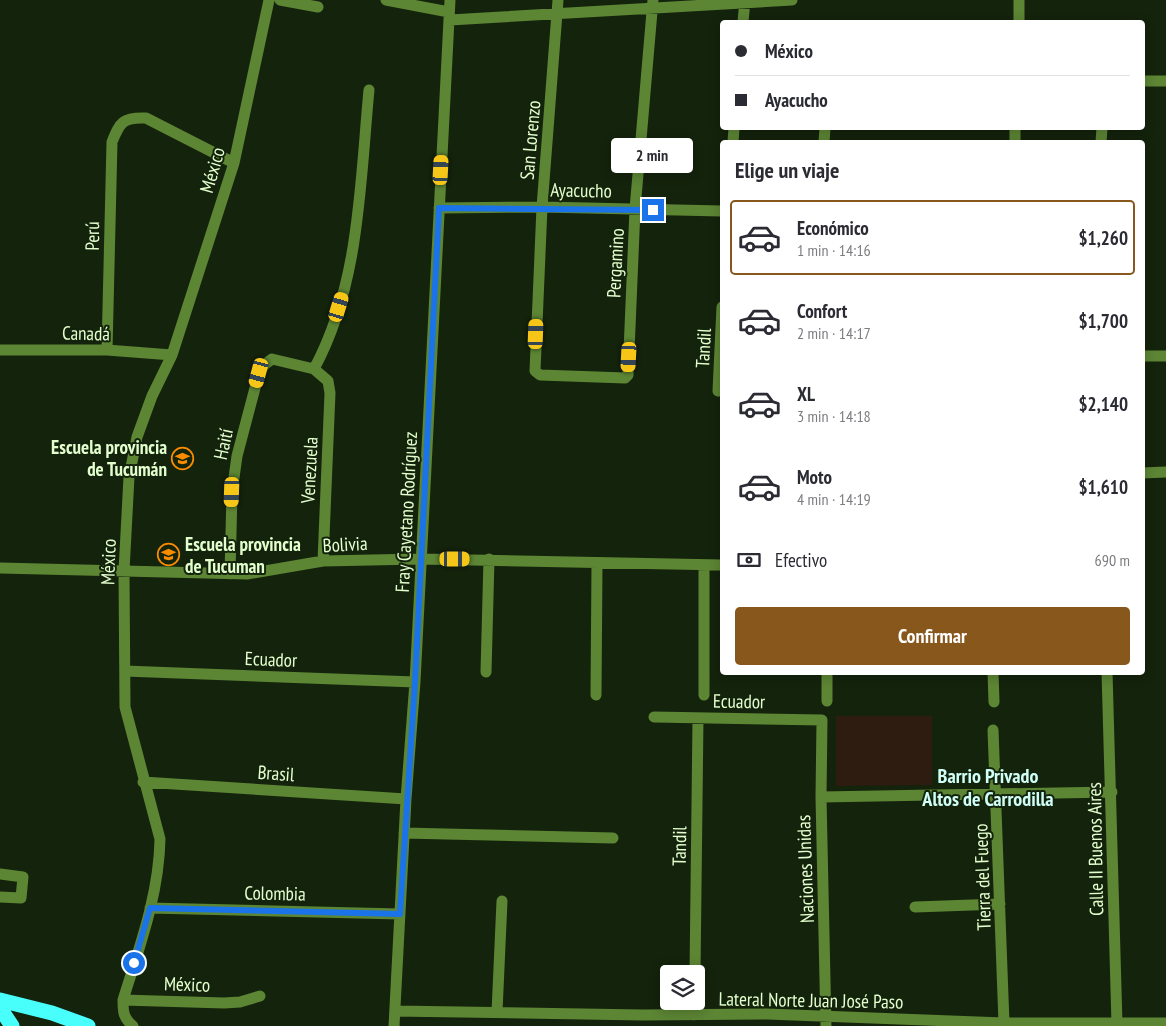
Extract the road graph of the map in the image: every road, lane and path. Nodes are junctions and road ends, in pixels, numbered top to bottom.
1 (269, 0) edge
2 (280, 0) edge
3 (386, 0) edge
4 (558, 0) edge
5 (792, 0) edge
6 (1019, 0) edge
7 (744, 2) edge
8 (653, 4) edge
9 (318, 7) dead end
10 (449, 10) edge
11 (557, 14) junction
12 (743, 20) edge
13 (1018, 20) edge
14 (1145, 81) edge
15 (1166, 81) edge
16 (369, 90) dead end
17 (234, 163) junction
18 (542, 207) junction
19 (439, 208) junction
20 (635, 209) junction
21 (720, 211) edge
22 (0, 350) edge
23 (107, 350) junction
24 (172, 355) junction
25 (1145, 356) edge
26 (1166, 356) edge
27 (314, 369) junction
28 (626, 378) joint
29 (1166, 472) edge
30 (1145, 473) edge
31 (420, 559) junction
32 (489, 559) junction
33 (323, 561) junction
34 (597, 563) junction
35 (704, 565) junction
36 (720, 565) edge
37 (0, 568) edge
38 (124, 571) junction
39 (230, 574) junction
40 (125, 671) junction
41 (486, 672) dead end
42 (827, 675) edge
43 (993, 675) edge
44 (1107, 675) edge
45 (415, 682) junction
46 (596, 695) dead end
47 (704, 695) dead end
48 (827, 701) dead end
49 (994, 702) dead end
50 (654, 717) dead end
51 (698, 718) junction
52 (822, 720) joint
53 (993, 730) dead end
54 (143, 782) junction
55 (1112, 792) junction
56 (996, 794) junction
57 (821, 797) junction
58 (406, 799) junction
59 (404, 833) junction
60 (613, 838) dead end
61 (0, 874) edge
62 (0, 897) edge
63 (502, 902) dead end
64 (1000, 904) junction
65 (915, 907) dead end
66 (150, 908) junction
67 (400, 914) junction
68 (695, 965) edge
69 (260, 996) dead end
70 (0, 1000) edge
71 (123, 1000) junction
72 (0, 1008) edge
73 (694, 1010) edge
74 (396, 1011) junction
75 (497, 1012) junction
76 (694, 1015) junction
77 (797, 1021) edge
78 (827, 1021) edge
79 (1004, 1023) junction
80 (1166, 1023) edge
81 (1117, 1024) junction
82 (12, 1026) edge
83 (88, 1026) edge
84 (132, 1026) edge
85 (394, 1026) edge

1 - 17 street, México
2 - 9 street
3 - 10 street
4 - 11 street, San Lorenzo
5 - 7 street
6 - 13 street
7 - 8 street
7 - 12 street
8 - 11 street
8 - 20 street, Pergamino
10 - 11 street
10 - 19 street, Fray Cayetano Rodríguez
11 - 18 street, San Lorenzo
14 - 15 street
16 - 27 street
17 - 23 street, Perú
17 - 24 street, México
18 - 19 street, Ayacucho
18 - 20 street, Ayacucho
18 - 28 street, San Lorenzo
19 - 31 street, Fray Cayetano Rodríguez
20 - 21 street, Ayacucho
20 - 28 street, Pergamino
22 - 23 street, Canadá
23 - 24 street, Canadá
24 - 38 street, México
25 - 26 street
27 - 33 street, Venezuela
27 - 39 street, Haití
29 - 30 street
31 - 32 street, Bolivia
31 - 33 street, Bolivia
31 - 45 street, Fray Cayetano Rodríguez
32 - 34 street, Bolivia
32 - 41 street
33 - 39 street, Bolivia
34 - 35 street, Bolivia
34 - 46 street
35 - 36 street, Bolivia
35 - 47 street
37 - 38 street, Bolivia
38 - 39 street, Bolivia
38 - 40 street, México
40 - 45 street, Ecuador
40 - 54 street, México
42 - 48 street
43 - 49 street
44 - 55 street, Calle II Buenos Aires
45 - 58 street, Fray Cayetano Rodríguez
50 - 51 street, Ecuador
51 - 52 street, Ecuador
51 - 68 street, Tandil
52 - 57 street, Naciones Unidas
53 - 56 street, Tierra del Fuego
54 - 58 street, Brasil
54 - 66 street, México
55 - 56 street
55 - 81 street, Calle II Buenos Aires
56 - 57 street
56 - 64 street, Tierra del Fuego
57 - 78 street, Naciones Unidas
58 - 59 street, Fray Cayetano Rodríguez
59 - 60 street
59 - 67 street, Fray Cayetano Rodríguez
61 - 62 street
63 - 75 street
64 - 65 street
64 - 79 street, Tierra del Fuego
66 - 67 street, Colombia
66 - 71 street, México
67 - 74 street, Fray Cayetano Rodríguez
69 - 71 street, México
70 - 83 highway
71 - 84 street
72 - 82 highway
73 - 76 street
74 - 75 street, Lateral Norte Juan José Paso
74 - 85 street, Fray Cayetano Rodríguez
75 - 76 street, Lateral Norte Juan José Paso
76 - 77 street, Lateral Norte Juan José Paso
77 - 78 street, Lateral Norte Juan José Paso
78 - 79 street, Lateral Norte Juan José Paso
79 - 81 street, Lateral Norte Juan José Paso
80 - 81 street, Lateral Norte Juan José Paso

